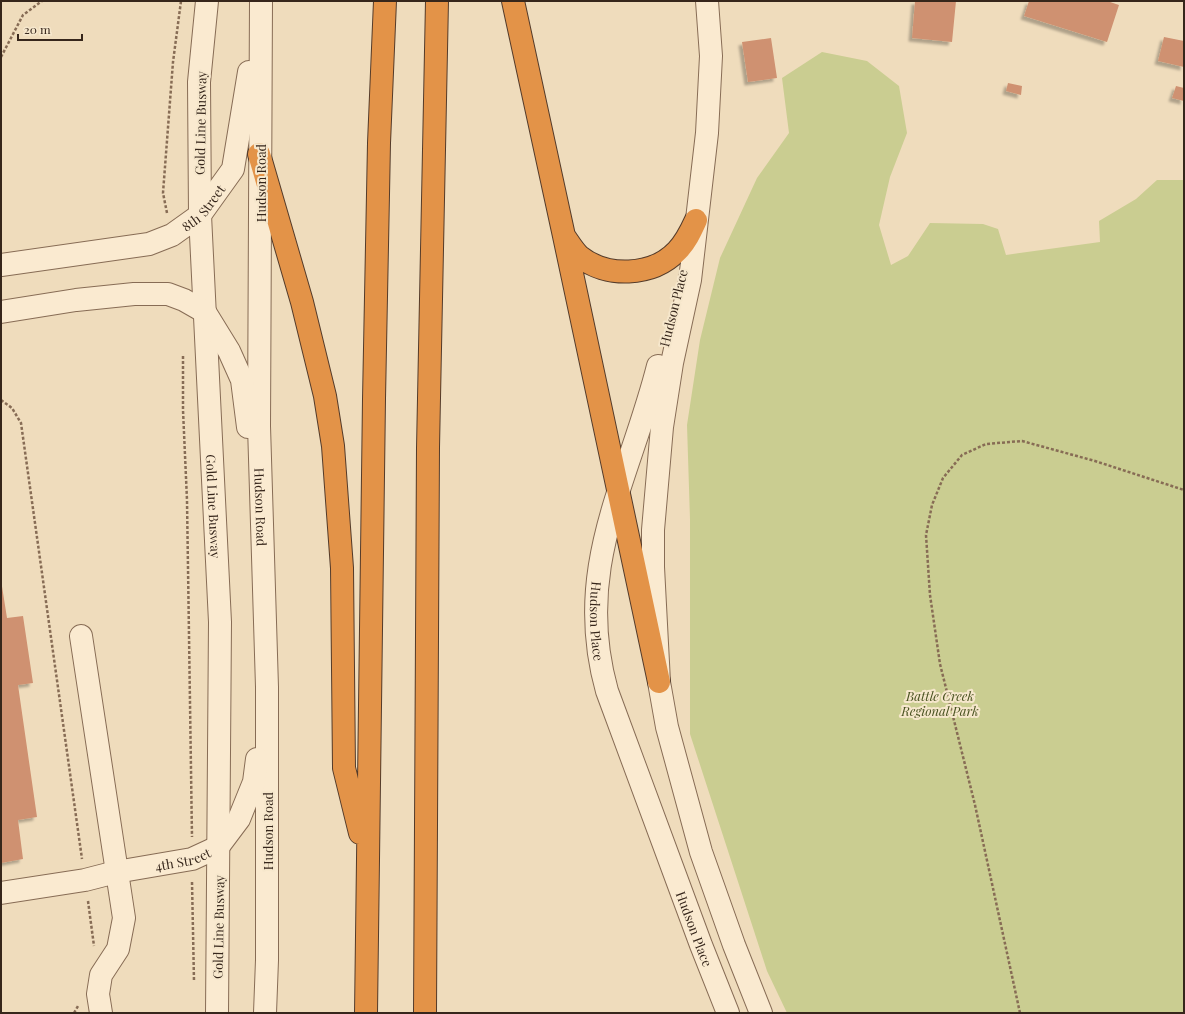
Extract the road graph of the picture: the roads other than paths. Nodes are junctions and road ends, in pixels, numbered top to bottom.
1 (207, 1) edge
2 (385, 1) edge
3 (437, 1) edge
4 (513, 1) edge
5 (707, 1) edge
6 (261, 2) edge
7 (259, 154) junction
8 (200, 215) junction
9 (696, 220) junction
10 (564, 236) junction
11 (1, 262) edge
12 (26, 262) junction
13 (1, 265) edge
14 (1, 312) edge
15 (204, 312) junction
16 (261, 487) junction
17 (618, 488) junction
18 (81, 636) dead end
19 (659, 682) junction
20 (267, 687) junction
21 (218, 847) junction
22 (367, 863) junction
23 (116, 872) junction
24 (1, 894) edge
25 (101, 1013) edge
26 (217, 1013) edge
27 (265, 1013) edge
28 (366, 1013) edge
29 (424, 1013) edge
30 (728, 1013) edge
31 (761, 1013) edge

1 - 8 street, Gold Line Busway
2 - 22 highway
3 - 29 highway
4 - 10 highway
5 - 9 street, Hudson Place
6 - 7 street, Hudson Road
6 - 8 street, 8th Street
7 - 16 street, Hudson Road
7 - 22 highway
8 - 12 street, 8th Street
8 - 15 street, Gold Line Busway
9 - 10 highway
9 - 17 street, Hudson Place
9 - 19 street, Hudson Place
10 - 17 highway
11 - 12 street
12 - 13 street, 8th Street
14 - 15 street
15 - 16 street
15 - 21 street, Gold Line Busway
16 - 20 street, Hudson Road
17 - 19 highway
17 - 30 street, Hudson Place
18 - 23 street
19 - 31 street, Hudson Place
20 - 21 street, 4th Street
20 - 27 street, Hudson Road
21 - 23 street, 4th Street
21 - 26 street, Gold Line Busway
22 - 28 highway
23 - 24 street, 4th Street
23 - 25 street

